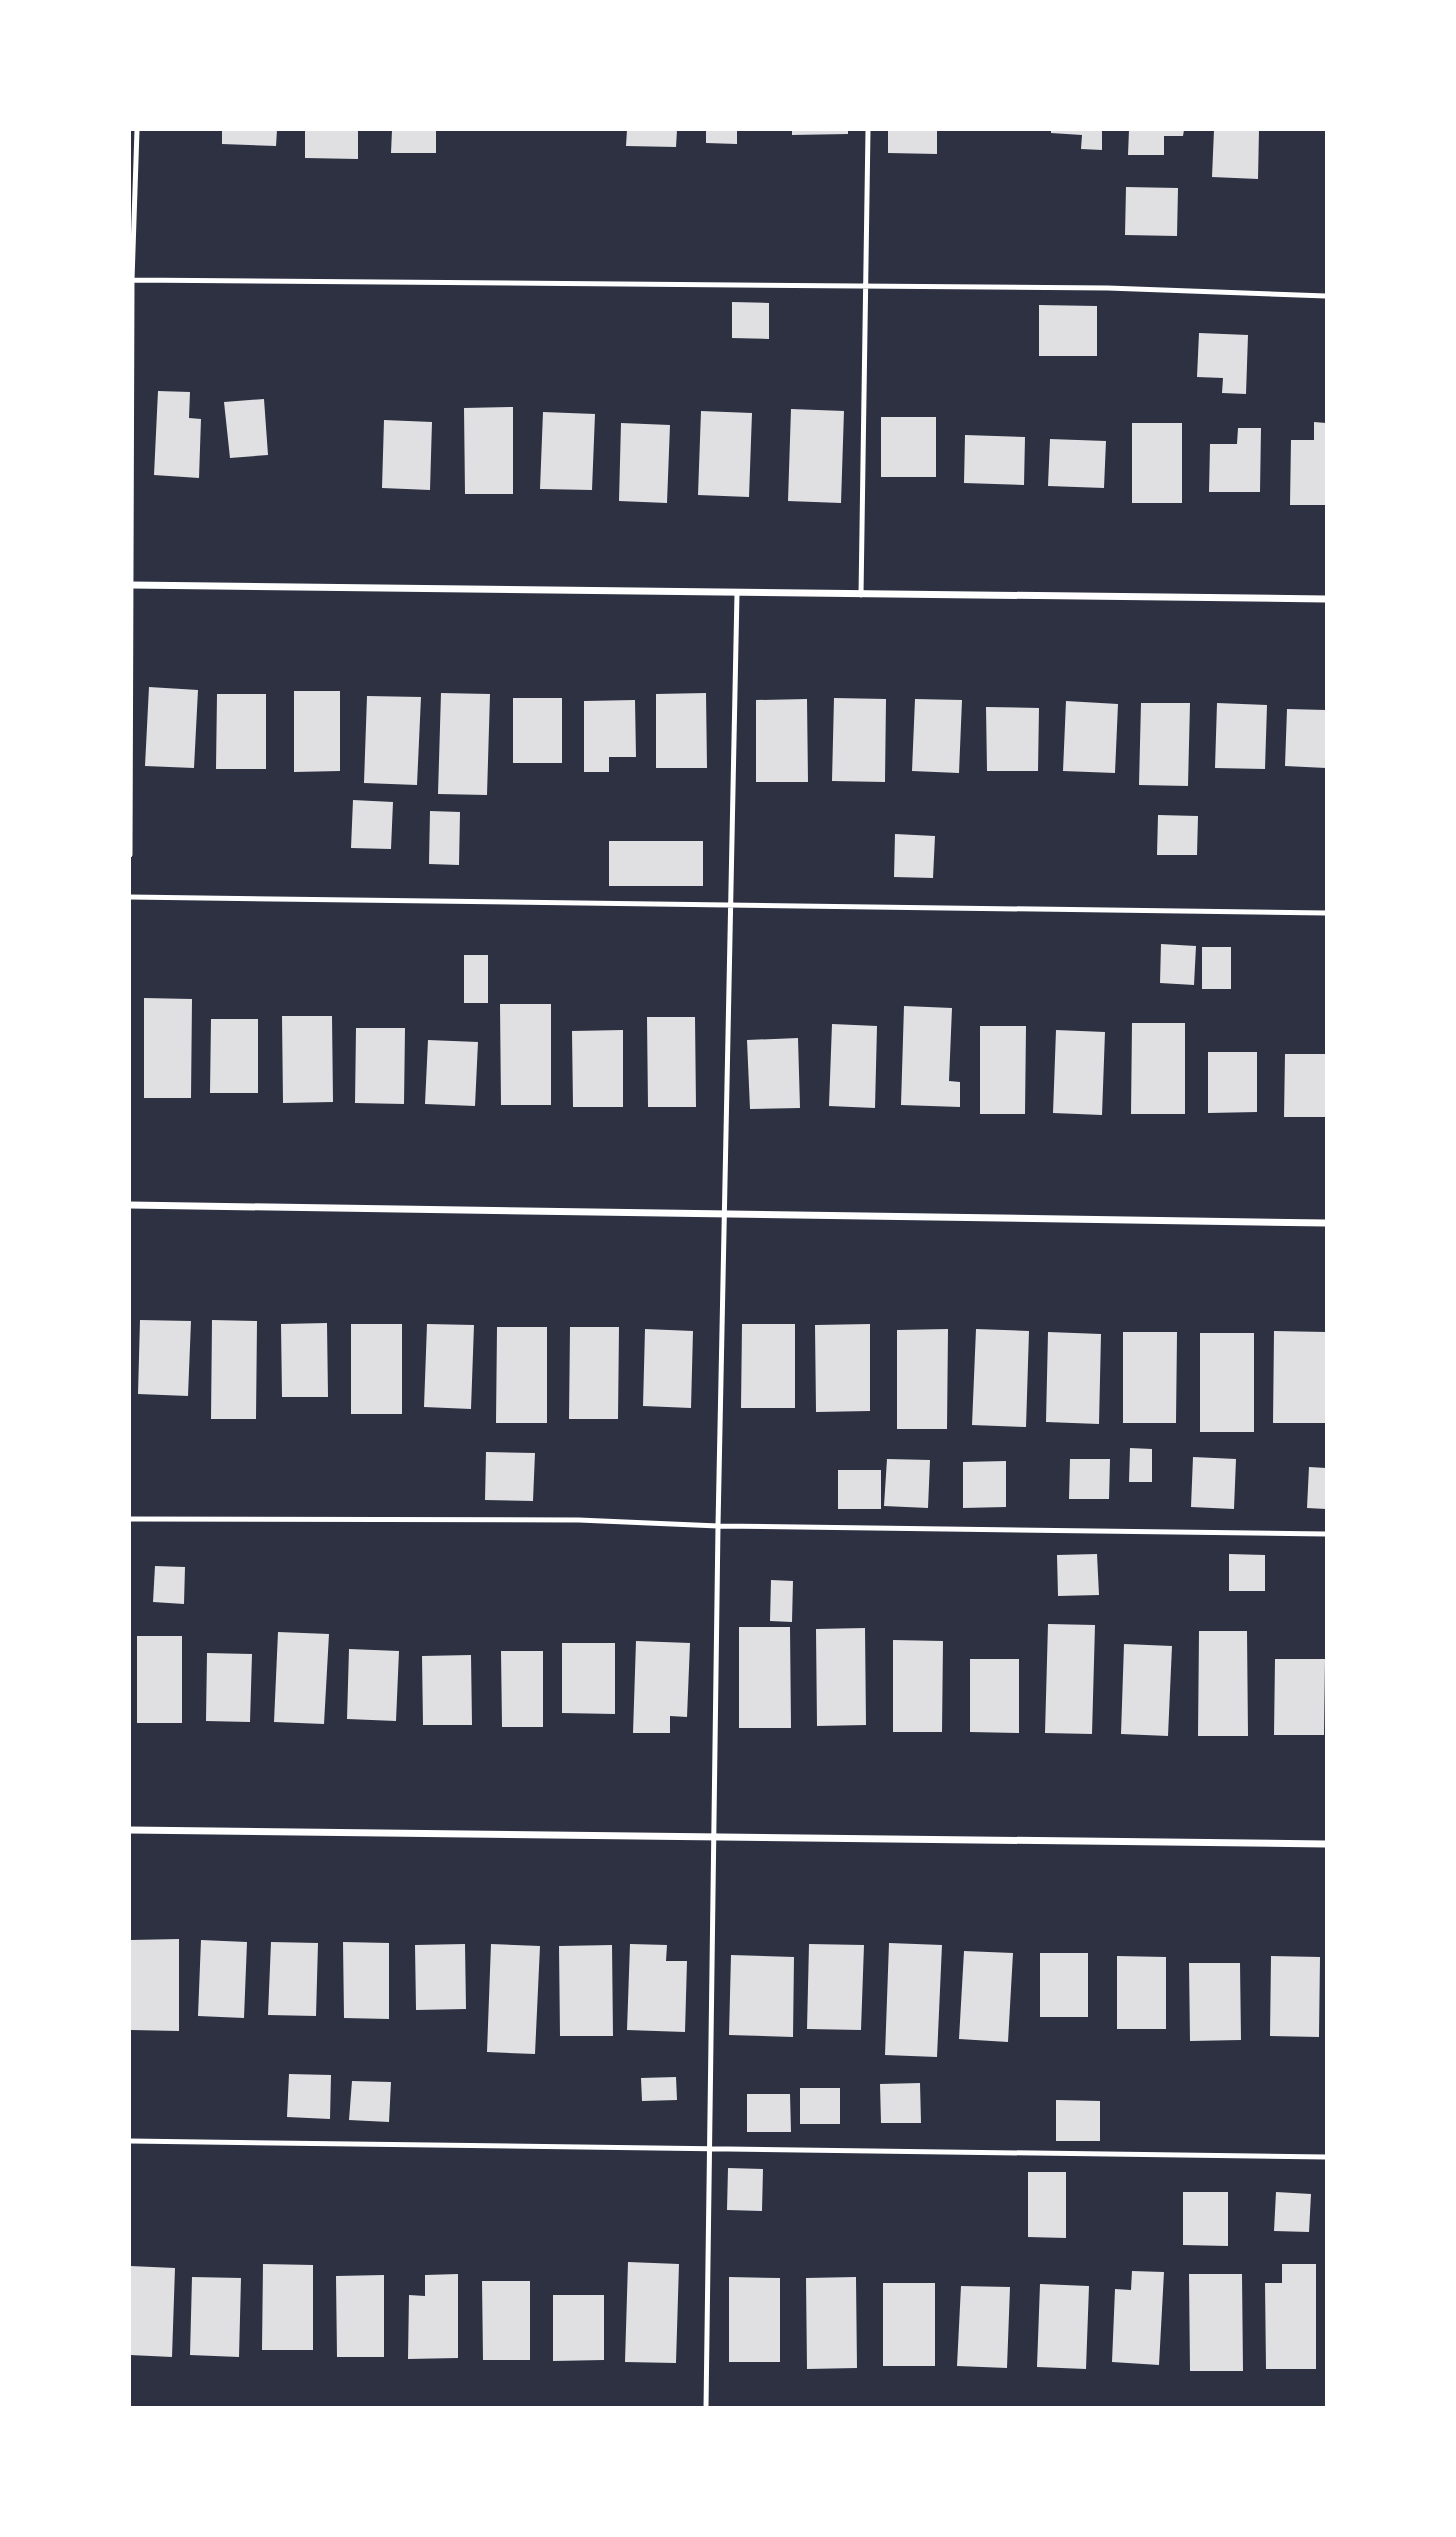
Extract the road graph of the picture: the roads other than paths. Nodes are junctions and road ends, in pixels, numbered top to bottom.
1 (137, 130) edge
2 (868, 130) edge
3 (132, 280) junction
4 (865, 287) junction
5 (1326, 296) edge
6 (131, 585) junction
7 (737, 593) junction
8 (861, 594) junction
9 (1326, 599) edge
10 (130, 855) edge
11 (130, 897) edge
12 (729, 906) junction
13 (1326, 912) edge
14 (130, 1205) edge
15 (725, 1216) junction
16 (1326, 1223) edge
17 (130, 1519) edge
18 (718, 1526) junction
19 (1326, 1534) edge
20 (130, 1830) edge
21 (714, 1837) junction
22 (1326, 1844) edge
23 (130, 2141) edge
24 (711, 2149) junction
25 (1326, 2157) edge
26 (706, 2407) edge

1 - 3 lane
2 - 4 lane
3 - 4 lane
3 - 6 lane
4 - 5 lane
4 - 8 lane
6 - 7 street
6 - 10 lane
7 - 8 street
7 - 12 lane
8 - 9 street
11 - 12 lane
12 - 13 lane
12 - 15 lane
14 - 15 street
15 - 16 street
15 - 18 lane
17 - 18 lane
18 - 19 lane
18 - 21 lane
20 - 21 street
21 - 22 street
21 - 24 lane
23 - 24 lane
24 - 25 lane
24 - 26 lane

